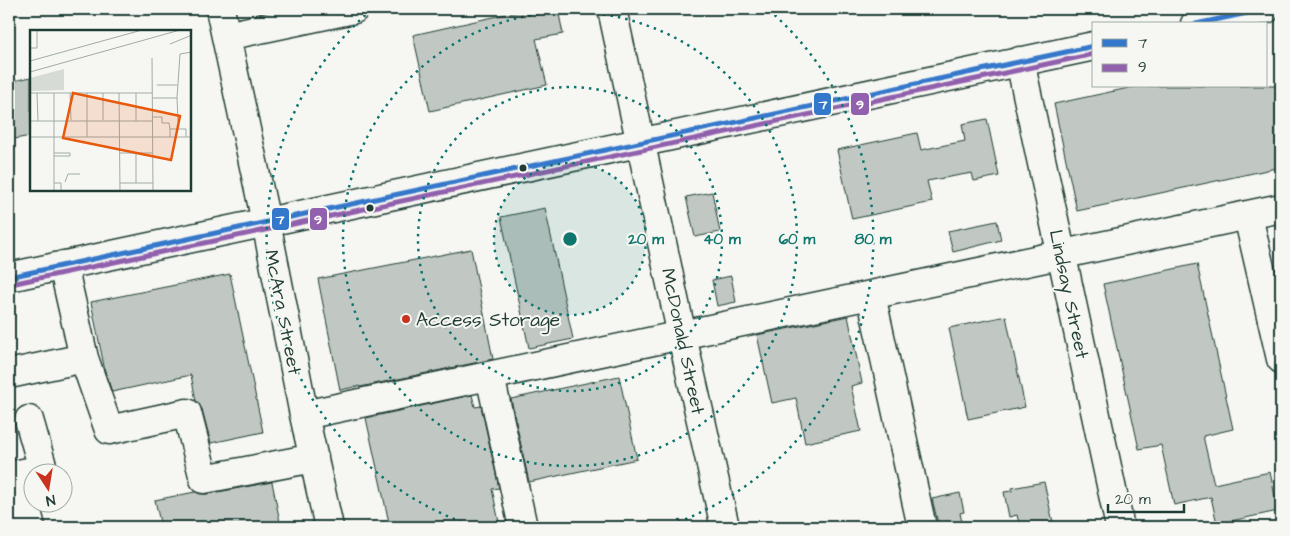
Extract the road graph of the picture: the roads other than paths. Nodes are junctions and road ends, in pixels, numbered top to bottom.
1 (220, 9) edge
2 (354, 9) edge
3 (612, 9) edge
4 (1266, 9) edge
5 (1204, 22) edge
6 (226, 36) junction
7 (1092, 46) edge
8 (1020, 61) junction
9 (641, 142) junction
10 (1281, 208) edge
11 (1248, 216) junction
12 (266, 222) junction
13 (1062, 254) junction
14 (63, 265) junction
15 (9, 276) edge
16 (871, 295) junction
17 (682, 336) junction
18 (84, 358) junction
19 (1281, 359) edge
20 (9, 374) edge
21 (490, 376) junction
22 (304, 415) junction
23 (29, 420) dead end
24 (314, 458) junction
25 (13, 476) edge
26 (31, 527) edge
27 (329, 527) edge
28 (523, 527) edge
29 (725, 527) edge
30 (922, 527) edge
31 (1120, 527) edge

1 - 6 street, McAra Street
2 - 6 street
3 - 9 street, McDonald Street
4 - 5 street
6 - 12 street, McAra Street
7 - 8 street
8 - 9 street
8 - 13 street, Lindsay Street
9 - 12 street
9 - 17 street, McDonald Street
10 - 11 street
11 - 13 street
11 - 19 street
12 - 14 street
12 - 22 street, McAra Street
13 - 16 street
13 - 31 street, Lindsay Street
14 - 15 street
14 - 18 street
16 - 17 street
16 - 30 street
17 - 21 street
17 - 29 street, McDonald Street
18 - 20 street
18 - 24 street
21 - 22 street
21 - 28 street
22 - 24 street, McAra Street
23 - 25 street
24 - 27 street, McAra Street
25 - 26 street

